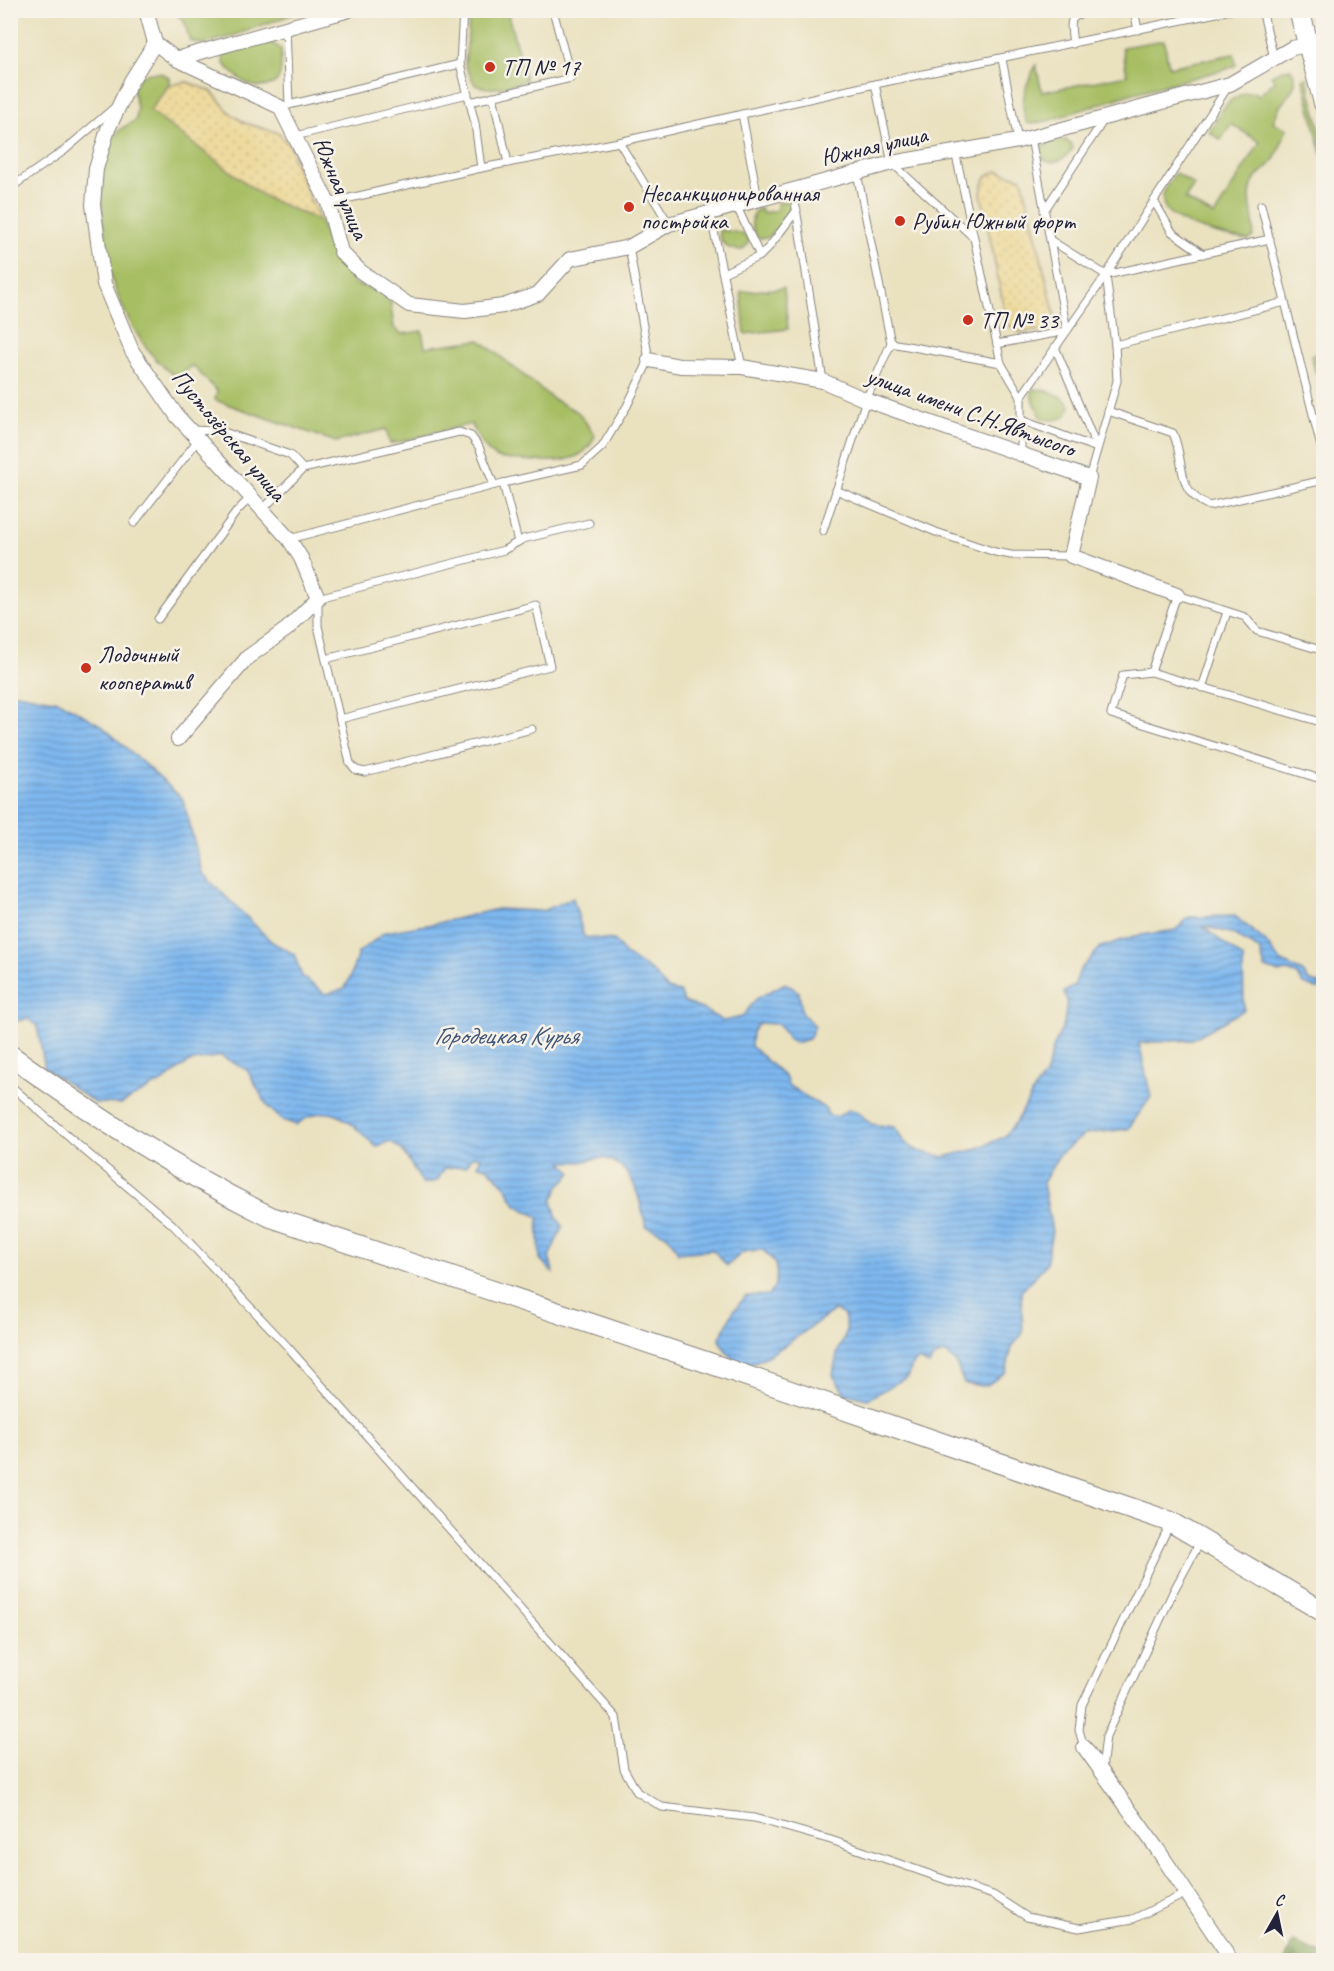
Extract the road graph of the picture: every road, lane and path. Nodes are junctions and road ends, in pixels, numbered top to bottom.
1 (146, 10) edge
2 (349, 10) edge
3 (463, 10) edge
4 (553, 10) edge
5 (1098, 10) edge
6 (1134, 10) edge
7 (1231, 10) edge
8 (1263, 10) edge
9 (1299, 10) edge
10 (1210, 13) edge
11 (286, 28) junction
12 (1138, 30) junction
13 (156, 43) junction
14 (1316, 43) edge
15 (1073, 44) junction
16 (1274, 58) junction
17 (176, 59) junction
18 (1002, 59) junction
19 (459, 64) junction
20 (875, 84) junction
21 (1230, 84) junction
22 (493, 96) junction
23 (469, 98) junction
24 (121, 101) junction
25 (1323, 103) edge
26 (285, 106) junction
27 (742, 114) junction
28 (1104, 118) junction
29 (295, 136) junction
30 (1024, 140) junction
31 (619, 142) junction
32 (955, 151) junction
33 (508, 163) junction
34 (892, 163) junction
35 (481, 168) junction
36 (857, 173) junction
37 (10, 188) edge
38 (793, 189) junction
39 (758, 199) junction
40 (1154, 201) junction
41 (328, 203) junction
42 (736, 205) junction
43 (1261, 205) dead end
44 (797, 210) junction
45 (1044, 211) junction
46 (710, 212) junction
47 (669, 224) junction
48 (974, 238) junction
49 (1270, 239) junction
50 (1050, 240) junction
51 (629, 247) junction
52 (1203, 254) junction
53 (760, 256) junction
54 (723, 273) junction
55 (1106, 275) junction
56 (1285, 302) junction
57 (1067, 331) junction
58 (891, 343) junction
59 (997, 344) junction
60 (1115, 345) junction
61 (1055, 347) junction
62 (649, 360) junction
63 (1001, 363) junction
64 (742, 367) junction
65 (823, 381) junction
66 (1021, 397) junction
67 (866, 400) junction
68 (1108, 411) junction
69 (1021, 420) junction
70 (193, 435) junction
71 (1098, 448) junction
72 (1021, 455) junction
73 (1323, 459) edge
74 (303, 469) junction
75 (1089, 478) junction
76 (1323, 480) edge
77 (503, 483) junction
78 (494, 485) junction
79 (836, 490) junction
80 (250, 498) junction
81 (262, 510) junction
82 (134, 522) dead end
83 (589, 523) dead end
84 (823, 531) dead end
85 (289, 539) junction
86 (518, 542) junction
87 (1071, 556) junction
88 (1177, 595) junction
89 (318, 598) junction
90 (1227, 612) junction
91 (158, 619) dead end
92 (1323, 651) edge
93 (326, 659) junction
94 (1151, 672) junction
95 (1202, 688) junction
96 (340, 719) junction
97 (1323, 723) edge
98 (532, 729) dead end
99 (178, 739) dead end
100 (1323, 780) edge
101 (10, 1055) edge
102 (10, 1085) edge
103 (1171, 1522) junction
104 (1201, 1540) junction
105 (1323, 1612) edge
106 (1084, 1748) joint
107 (1102, 1773) junction
108 (1187, 1893) junction
109 (1229, 1960) edge

1 - 13 street
2 - 11 street
3 - 19 lane
4 - 22 lane
5 - 15 lane
6 - 12 lane
7 - 10 lane
8 - 16 lane
9 - 14 main road
10 - 12 lane
11 - 17 street
11 - 26 lane
12 - 15 lane
13 - 17 street
13 - 24 street, Пустозёрская улица
14 - 16 street, Южная улица
14 - 25 main road
15 - 18 lane
16 - 21 street, Южная улица
17 - 26 street
18 - 20 lane
18 - 30 lane
19 - 23 lane
19 - 26 lane
20 - 27 lane
20 - 34 lane
21 - 28 street, Южная улица
21 - 40 lane
22 - 23 lane
22 - 33 lane
23 - 29 lane
23 - 35 lane
24 - 37 lane
24 - 70 street, Пустозёрская улица
26 - 29 street, Южная улица
27 - 31 lane
27 - 39 lane
28 - 30 street, Южная улица
28 - 45 lane
29 - 41 street, Южная улица
30 - 32 street, Южная улица
30 - 45 lane
31 - 33 lane
31 - 47 lane
32 - 34 street, Южная улица
32 - 48 lane
33 - 35 lane
34 - 36 street, Южная улица
34 - 48 lane
35 - 41 lane
36 - 38 street, Южная улица
36 - 58 lane
38 - 39 street, Южная улица
38 - 44 lane
39 - 42 street, Южная улица
40 - 52 lane
40 - 55 lane
41 - 51 street, Южная улица
42 - 46 street, Южная улица
42 - 53 lane
43 - 49 lane
44 - 53 lane
44 - 65 lane
45 - 50 lane
46 - 47 street, Южная улица
46 - 54 lane
47 - 51 street, Южная улица
48 - 59 lane
49 - 52 lane
49 - 56 lane
50 - 55 lane
50 - 57 lane
51 - 62 lane
52 - 55 lane
53 - 54 lane
54 - 64 lane
55 - 57 lane
55 - 60 lane
56 - 60 lane
56 - 73 lane
57 - 59 lane
57 - 61 lane
58 - 63 lane
58 - 67 lane
59 - 63 lane
60 - 68 lane
61 - 66 lane
61 - 71 lane
62 - 64 street, улица имени С.Н.Явтысого
62 - 77 lane
63 - 66 lane
64 - 65 street, улица имени С.Н.Явтысого
65 - 67 street, улица имени С.Н.Явтысого
66 - 69 lane
67 - 72 street, улица имени С.Н.Явтысого
67 - 79 lane
68 - 71 lane
68 - 76 lane
69 - 71 lane
69 - 72 lane
70 - 74 lane
70 - 80 street, Пустозёрская улица
70 - 82 lane
71 - 75 lane
72 - 75 street, улица имени С.Н.Явтысого
74 - 78 lane
74 - 81 lane
75 - 87 street, улица имени С.Н.Явтысого
77 - 78 lane
77 - 86 lane
78 - 85 lane
79 - 84 lane
79 - 87 lane
80 - 81 street, Пустозёрская улица
80 - 91 lane
81 - 85 street, Пустозёрская улица
83 - 86 lane
85 - 89 street, Пустозёрская улица
86 - 89 lane
87 - 88 street
88 - 90 lane
88 - 94 lane
89 - 93 lane
89 - 99 street
90 - 92 lane
90 - 95 lane
93 - 96 lane
93 - 96 lane
94 - 95 lane
94 - 100 lane
95 - 97 lane
96 - 98 lane
101 - 103 main road
102 - 108 lane
103 - 104 main road
103 - 106 lane
104 - 105 main road
104 - 107 lane
106 - 107 street
107 - 108 street
108 - 109 street

